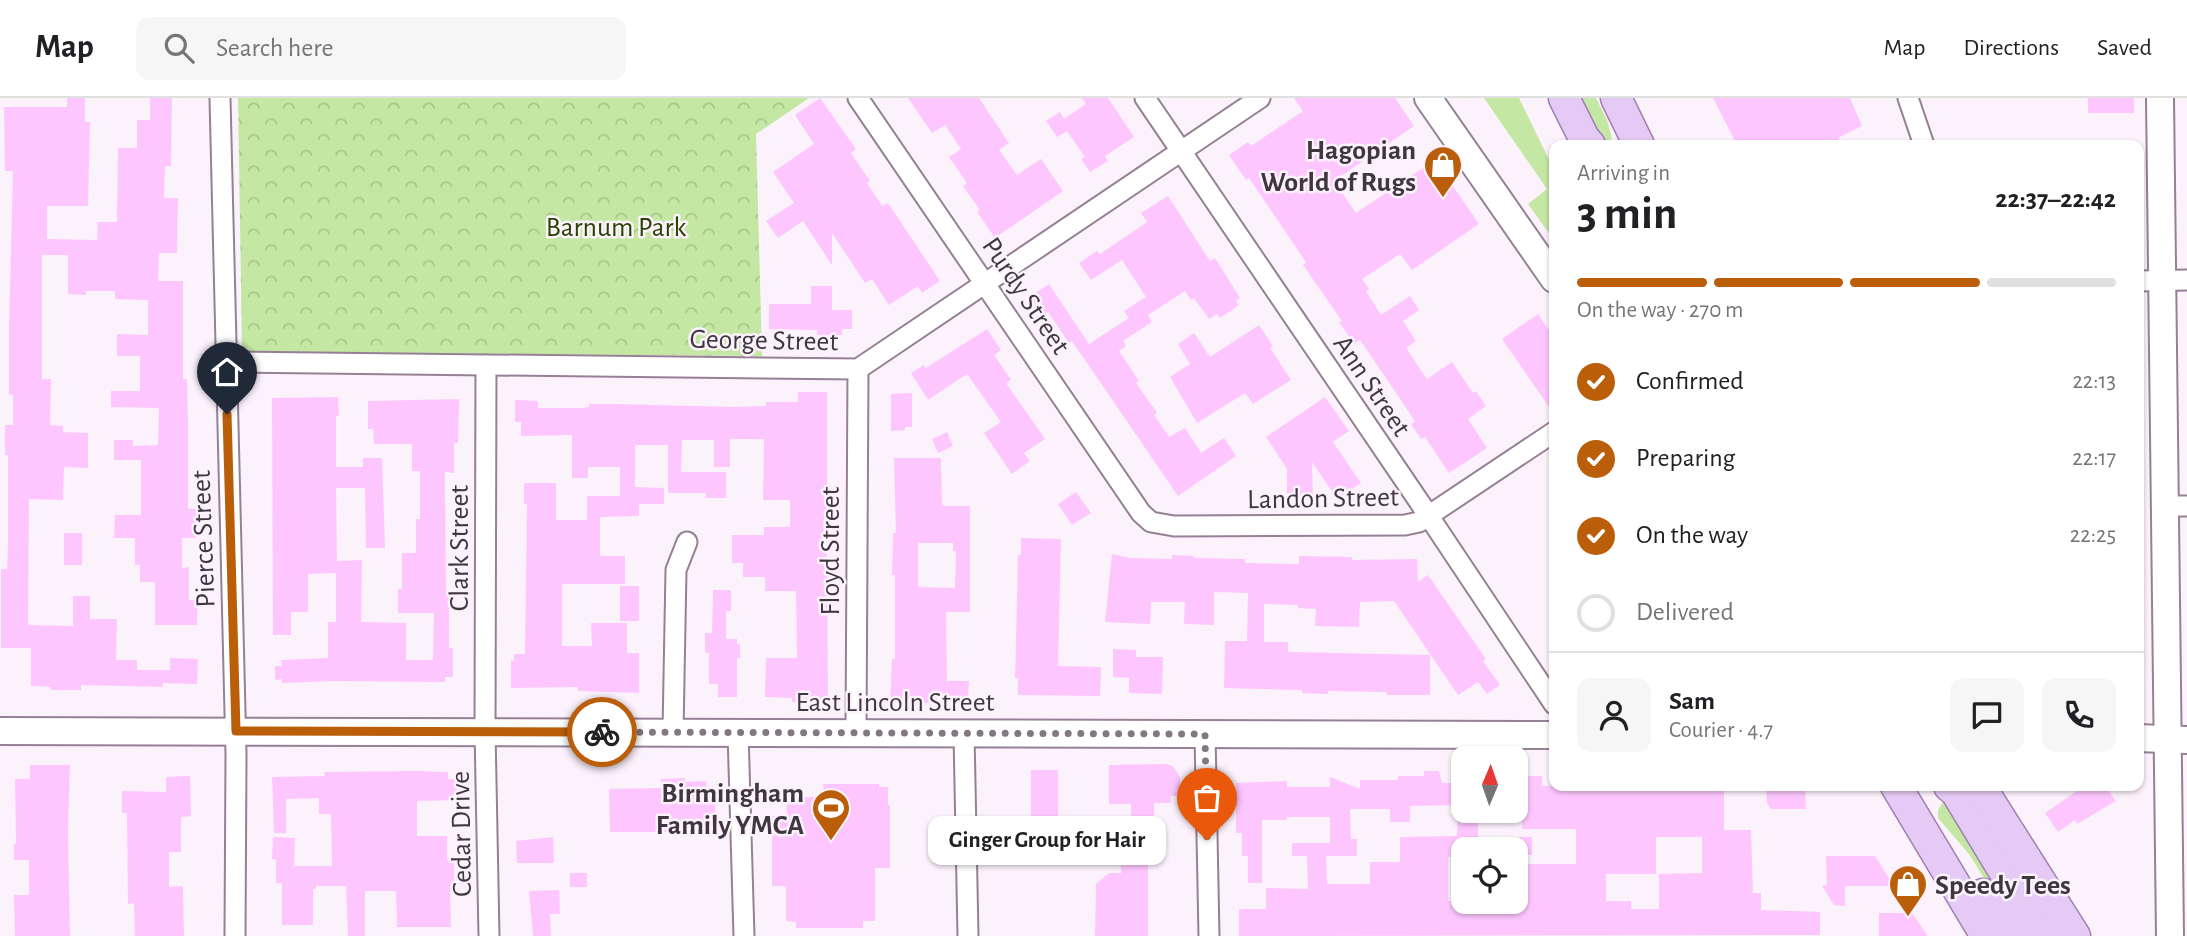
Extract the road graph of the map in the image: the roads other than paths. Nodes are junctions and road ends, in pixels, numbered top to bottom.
1 (220, 98) edge
2 (858, 98) edge
3 (1145, 98) edge
4 (1260, 98) edge
5 (1428, 98) edge
6 (1447, 98) edge
7 (1542, 98) edge
8 (1564, 98) edge
9 (1616, 98) edge
10 (1908, 98) edge
11 (2160, 98) edge
12 (1563, 140) edge
13 (1586, 140) edge
14 (1631, 140) edge
15 (1922, 140) edge
16 (1181, 152) junction
17 (1549, 249) edge
18 (1549, 272) edge
19 (2162, 281) edge
20 (985, 283) junction
21 (226, 362) junction
22 (486, 365) junction
23 (858, 369) junction
24 (1549, 435) edge
25 (2176, 506) edge
26 (1428, 516) junction
27 (1151, 523) joint
28 (687, 542) dead end
29 (1549, 697) edge
30 (0, 731) edge
31 (236, 731) junction
32 (485, 731) junction
33 (673, 732) junction
34 (738, 732) junction
35 (856, 733) junction
36 (964, 733) junction
37 (1205, 734) junction
38 (1549, 736) edge
39 (2144, 738) edge
40 (2177, 740) edge
41 (1899, 791) edge
42 (1925, 791) edge
43 (1955, 791) edge
44 (1983, 791) edge
45 (1919, 827) junction
46 (1954, 884) junction
47 (235, 936) edge
48 (489, 936) edge
49 (744, 936) edge
50 (968, 936) edge
51 (1209, 936) edge
52 (1986, 936) edge
53 (2011, 936) edge
54 (2043, 936) edge
55 (2075, 936) edge
56 (2170, 936) edge

1 - 21 street, Pierce Street
2 - 20 street, Purdy Street
3 - 16 street, Ann Street
4 - 16 street, George Street
5 - 18 street
6 - 17 street
7 - 12 main road
8 - 13 main road
9 - 14 main road
10 - 15 street
11 - 19 street
16 - 20 street, George Street
16 - 26 street, Ann Street
19 - 25 street
20 - 23 street, George Street
20 - 27 street, Purdy Street
21 - 22 street, George Street
21 - 31 street, Pierce Street
22 - 23 street, George Street
22 - 32 street, Clark Street
23 - 35 street, Floyd Street
24 - 26 street, Landon Street
25 - 40 street
26 - 27 street, Landon Street
26 - 29 street, Ann Street
28 - 33 street
30 - 31 street, East Lincoln Street
31 - 32 street, East Lincoln Street
31 - 47 street, Pierce Street
32 - 33 street, East Lincoln Street
32 - 48 street, Cedar Drive
33 - 34 street, East Lincoln Street
34 - 35 street, East Lincoln Street
34 - 49 street
35 - 36 street, East Lincoln Street
36 - 37 street, East Lincoln Street
36 - 50 street
37 - 38 street, East Lincoln Street
37 - 51 street
39 - 40 street
40 - 56 street
41 - 45 main road
42 - 45 main road
43 - 54 main road
44 - 55 main road
45 - 46 main road
46 - 52 main road
46 - 53 main road

